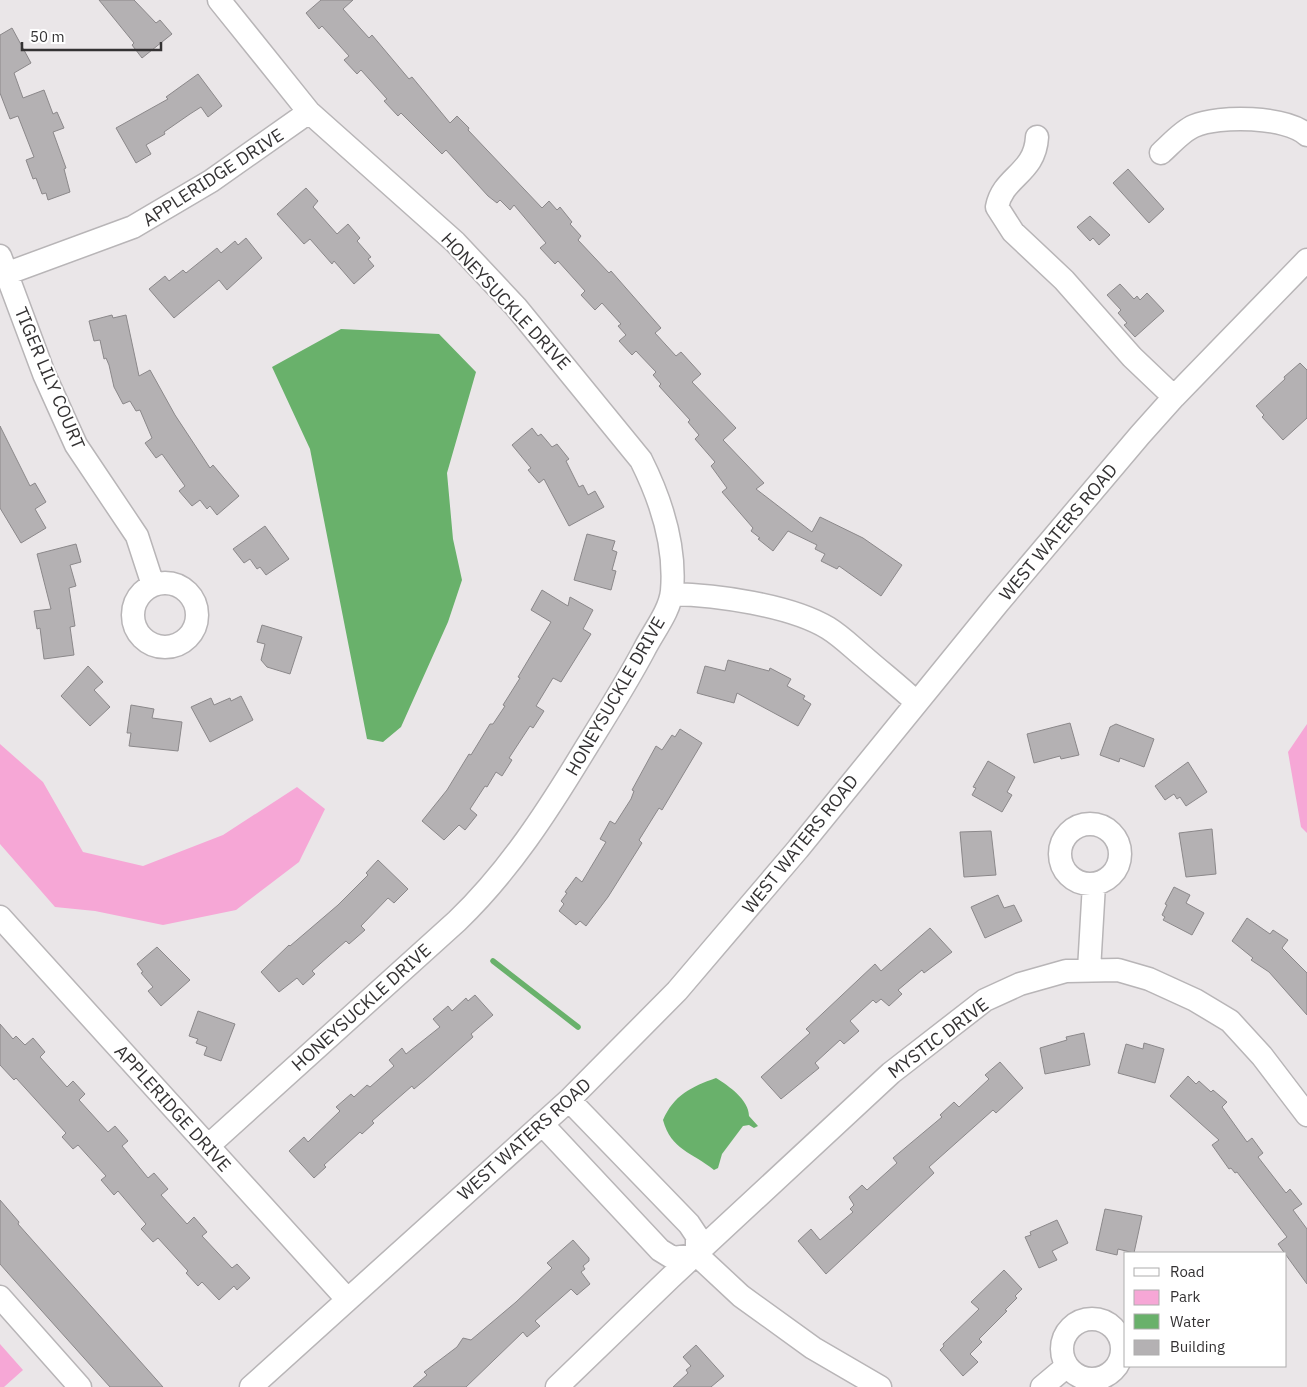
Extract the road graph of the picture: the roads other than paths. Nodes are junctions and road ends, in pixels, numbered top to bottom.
1 (219, 0) edge
2 (309, 112) junction
3 (1307, 135) edge
4 (1037, 137) dead end
5 (1161, 153) dead end
6 (1307, 260) edge
7 (2, 268) edge
8 (1174, 397) junction
9 (153, 585) dead end
10 (672, 594) junction
11 (916, 702) junction
12 (1094, 884) dead end
13 (0, 917) edge
14 (1089, 970) junction
15 (569, 1100) junction
16 (1307, 1116) edge
17 (542, 1124) junction
18 (208, 1146) junction
19 (697, 1255) junction
20 (0, 1298) edge
21 (347, 1299) junction
22 (1067, 1366) dead end
23 (80, 1387) edge
24 (251, 1387) edge
25 (557, 1387) edge
26 (880, 1387) edge
27 (1042, 1387) edge

1 - 2 street, HONEYSUCKLE DRIVE
2 - 7 street, APPLERIDGE DRIVE
2 - 10 street, HONEYSUCKLE DRIVE
3 - 5 street
4 - 8 street
6 - 8 street, WEST WATERS ROAD
7 - 9 street, TIGER LILY COURT
8 - 11 street, WEST WATERS ROAD
10 - 11 street
10 - 18 street, HONEYSUCKLE DRIVE
11 - 15 street, WEST WATERS ROAD
12 - 14 street
13 - 18 street, APPLERIDGE DRIVE
14 - 16 street, MYSTIC DRIVE
14 - 19 street, MYSTIC DRIVE
15 - 17 street, WEST WATERS ROAD
15 - 19 street
17 - 19 street
17 - 21 street, WEST WATERS ROAD
18 - 21 street, APPLERIDGE DRIVE
19 - 25 street, MYSTIC DRIVE
19 - 26 street
20 - 23 street
21 - 24 street, WEST WATERS ROAD
22 - 27 street

